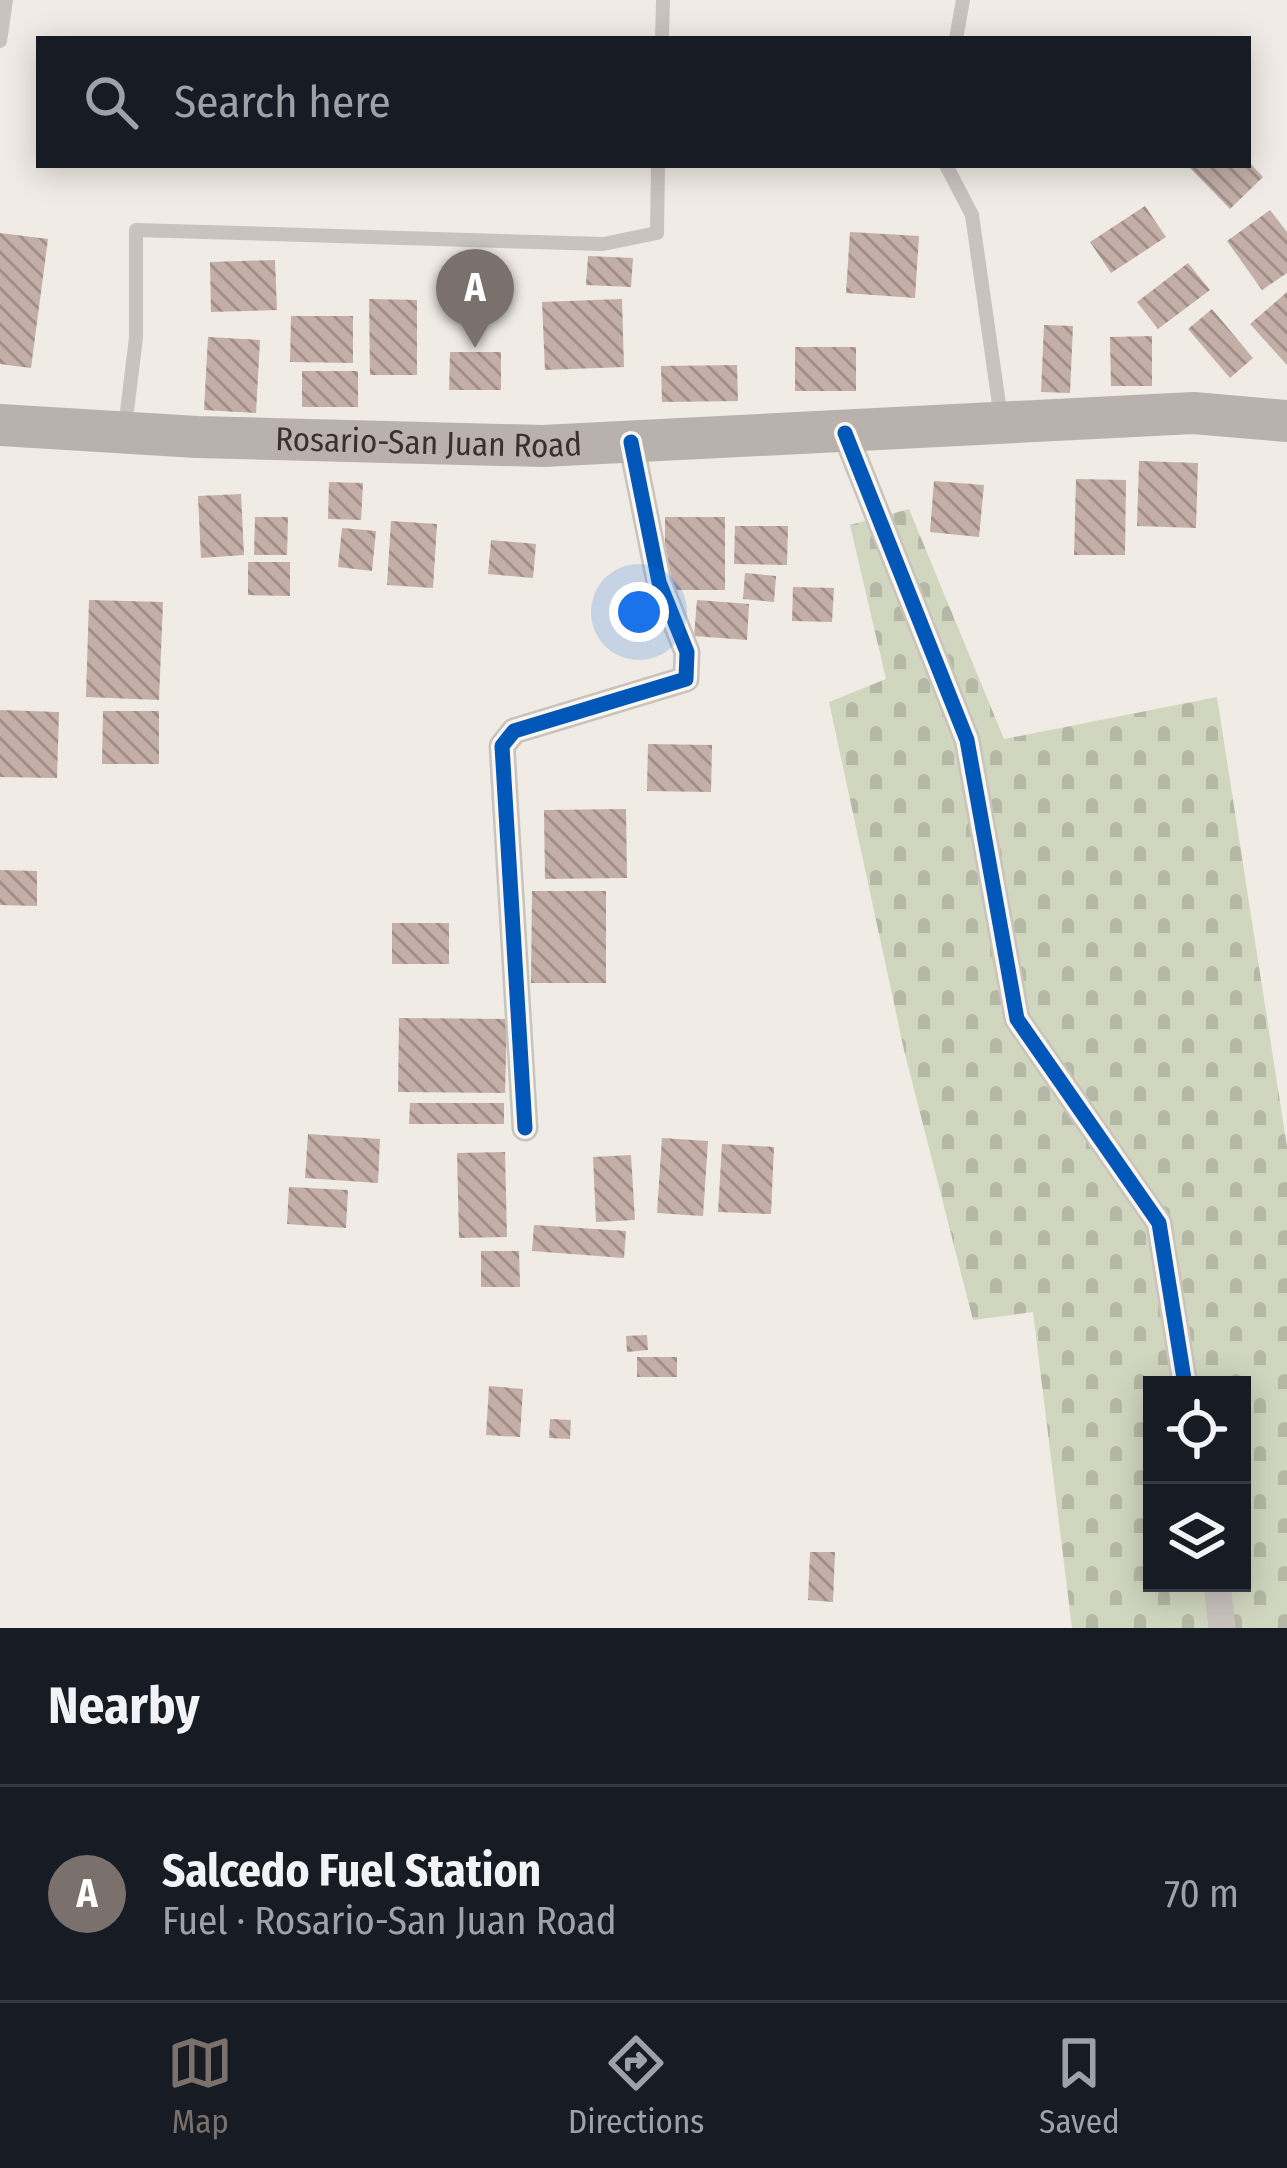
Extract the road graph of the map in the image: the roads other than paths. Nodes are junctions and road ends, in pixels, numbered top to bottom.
1 (6, 0) edge
2 (662, 0) edge
3 (963, 0) edge
4 (662, 36) edge
5 (957, 36) edge
6 (0, 41) edge
7 (658, 168) edge
8 (948, 168) edge
9 (1287, 421) edge
10 (1002, 424) junction
11 (0, 425) edge
12 (124, 432) junction
13 (845, 433) junction
14 (632, 442) junction
15 (525, 1128) dead end
16 (1184, 1376) edge
17 (1217, 1592) edge
18 (1222, 1628) edge

1 - 6 lane
2 - 4 lane
3 - 5 lane
7 - 12 lane
8 - 10 lane
9 - 10 main road, Rosario-San Juan Road
10 - 13 main road, Rosario-San Juan Road
11 - 12 main road, Rosario-San Juan Road
12 - 14 main road, Rosario-San Juan Road
13 - 14 main road, Rosario-San Juan Road
13 - 16 street
14 - 15 street
17 - 18 street

